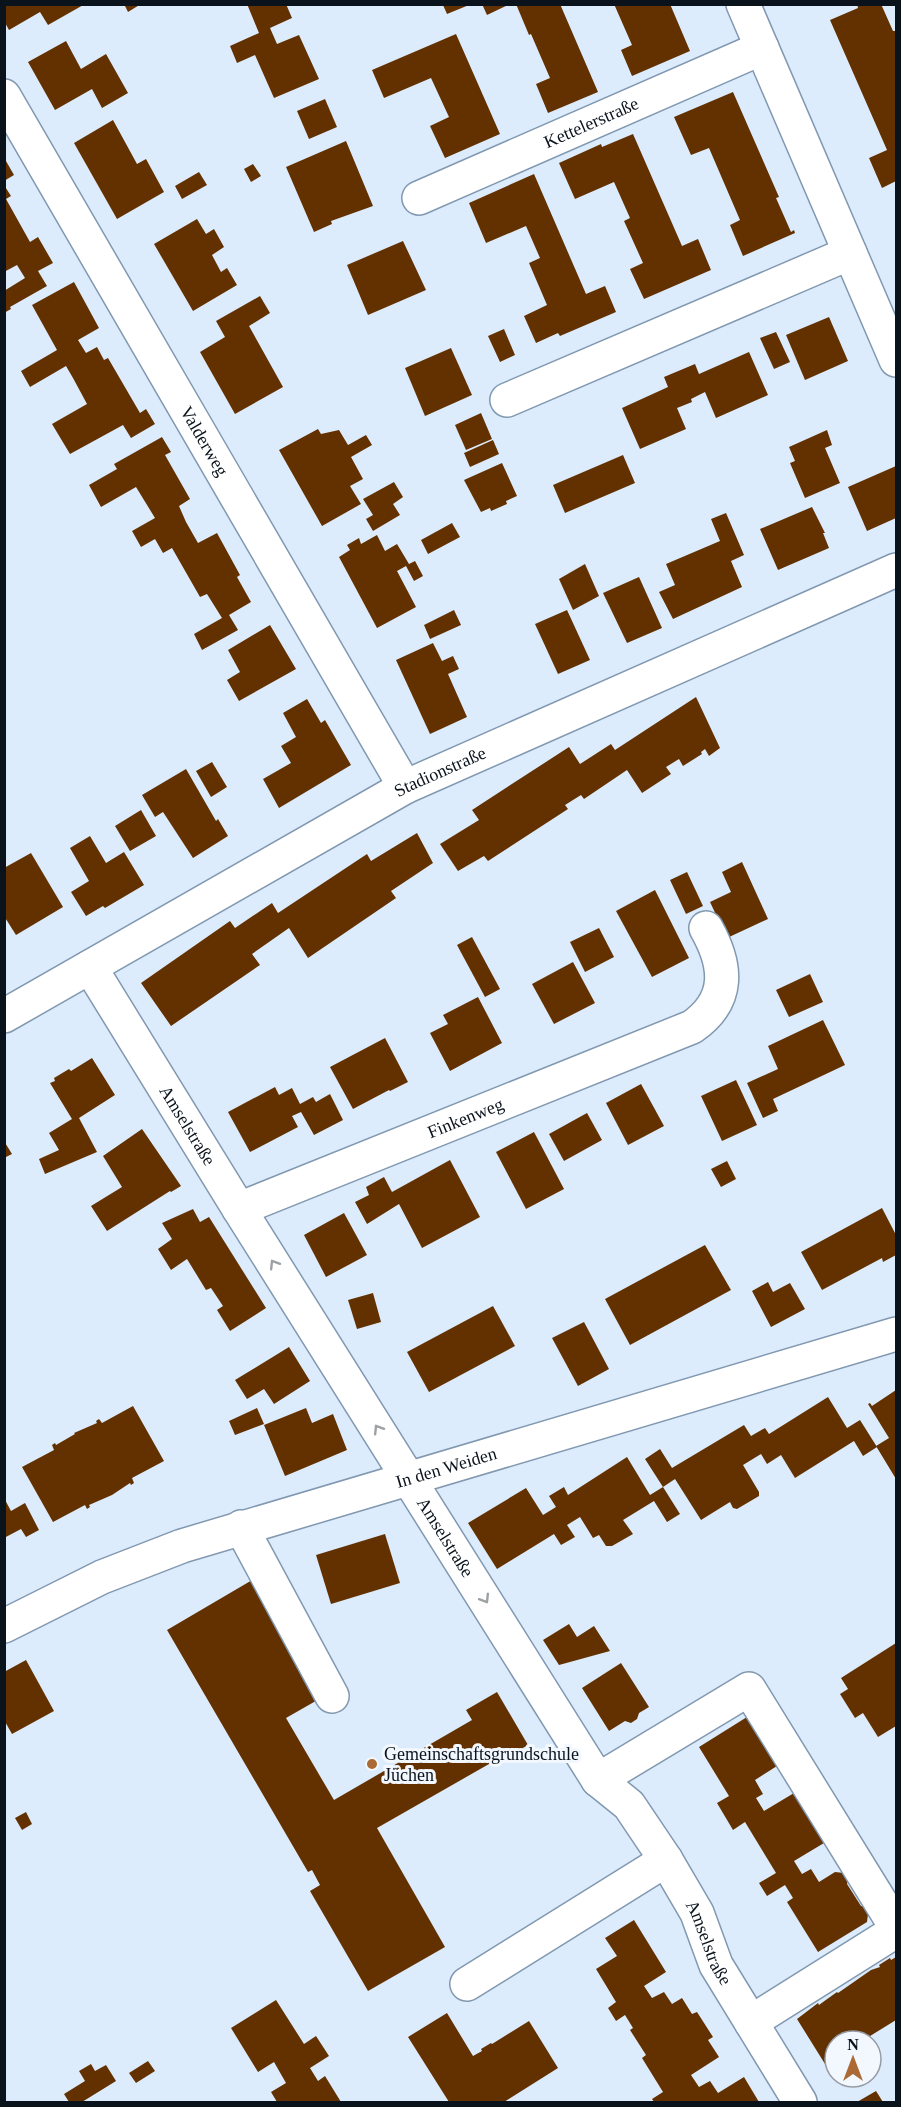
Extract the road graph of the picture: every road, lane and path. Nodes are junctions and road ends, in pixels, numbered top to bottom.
1 (743, 4) edge
2 (762, 48) junction
3 (4, 96) edge
4 (419, 198) dead end
5 (850, 253) junction
6 (897, 360) edge
7 (507, 400) dead end
8 (897, 570) edge
9 (405, 787) junction
10 (706, 928) dead end
11 (90, 967) junction
12 (4, 1016) edge
13 (239, 1209) junction
14 (897, 1334) edge
15 (409, 1478) junction
16 (241, 1527) junction
17 (4, 1626) edge
18 (333, 1696) dead end
19 (598, 1780) junction
20 (666, 1860) junction
21 (897, 1929) edge
22 (467, 1984) dead end
23 (751, 2022) junction
24 (800, 2103) edge

1 - 2 street
2 - 4 street, Kettelerstraße
2 - 5 street
3 - 9 street, Valderweg
5 - 6 street
5 - 7 street
8 - 9 street, Stadionstraße
9 - 11 street, Stadionstraße
10 - 13 street, Finkenweg
11 - 12 street, Stadionstraße
11 - 13 street, Amselstraße
15 -> 13 street, Amselstraße
14 - 15 street, In den Weiden
15 - 16 street, In den Weiden
15 -> 19 street, Amselstraße
16 - 17 street, In den Weiden
16 - 18 street
19 - 20 street, Amselstraße
19 - 21 street
20 - 22 street
20 - 23 street, Amselstraße
21 - 23 street
23 - 24 street, Amselstraße

